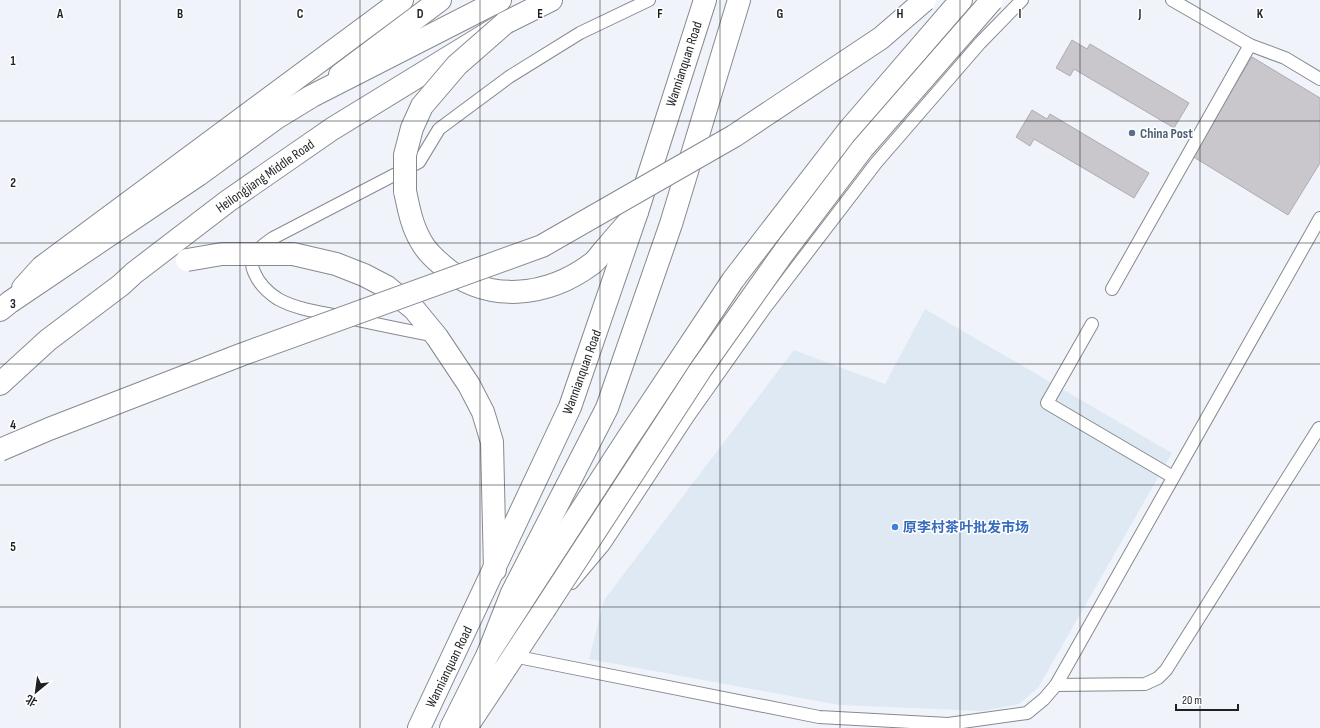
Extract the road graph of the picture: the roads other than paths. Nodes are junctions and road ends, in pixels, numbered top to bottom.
1 (402, 0) edge
2 (440, 0) edge
3 (500, 0) edge
4 (551, 0) edge
5 (649, 0) edge
6 (705, 0) edge
7 (739, 0) edge
8 (925, 0) edge
9 (961, 0) edge
10 (992, 0) edge
11 (1022, 0) edge
12 (1172, 0) edge
13 (505, 23) junction
14 (1250, 45) junction
15 (1320, 79) edge
16 (312, 96) junction
17 (637, 212) junction
18 (1320, 218) edge
19 (134, 273) junction
20 (1112, 289) dead end
21 (5, 306) edge
22 (1092, 324) dead end
23 (437, 336) junction
24 (0, 384) edge
25 (1319, 428) edge
26 (0, 450) edge
27 (1173, 477) junction
28 (495, 570) junction
29 (544, 610) junction
30 (488, 654) junction
31 (514, 656) junction
32 (1056, 685) junction
33 (419, 728) edge
34 (451, 728) edge
35 (466, 728) edge

1 - 21 main road
2 - 16 main road
3 - 16 main road
4 - 13 main road, Heilongjiang Middle Road
5 - 23 lane
6 - 17 main road, Wannianquan Road
7 - 30 main road
8 - 26 main road, bridge
9 - 30 main road
10 - 29 main road, bridge
11 - 29 lane
12 - 14 lane
13 - 17 main road, bridge
13 - 19 main road, Heilongjiang Middle Road, bridge
14 - 15 lane
14 - 20 lane
16 - 21 main road
17 - 28 main road, Wannianquan Road
18 - 27 lane
19 - 23 main road, bridge
19 - 24 main road, Heilongjiang Middle Road
22 - 27 lane
23 - 28 main road
25 - 32 lane
27 - 32 lane
28 - 33 main road, Wannianquan Road
29 - 31 main road
30 - 34 main road, Wannianquan Road
31 - 32 lane
31 - 35 main road

